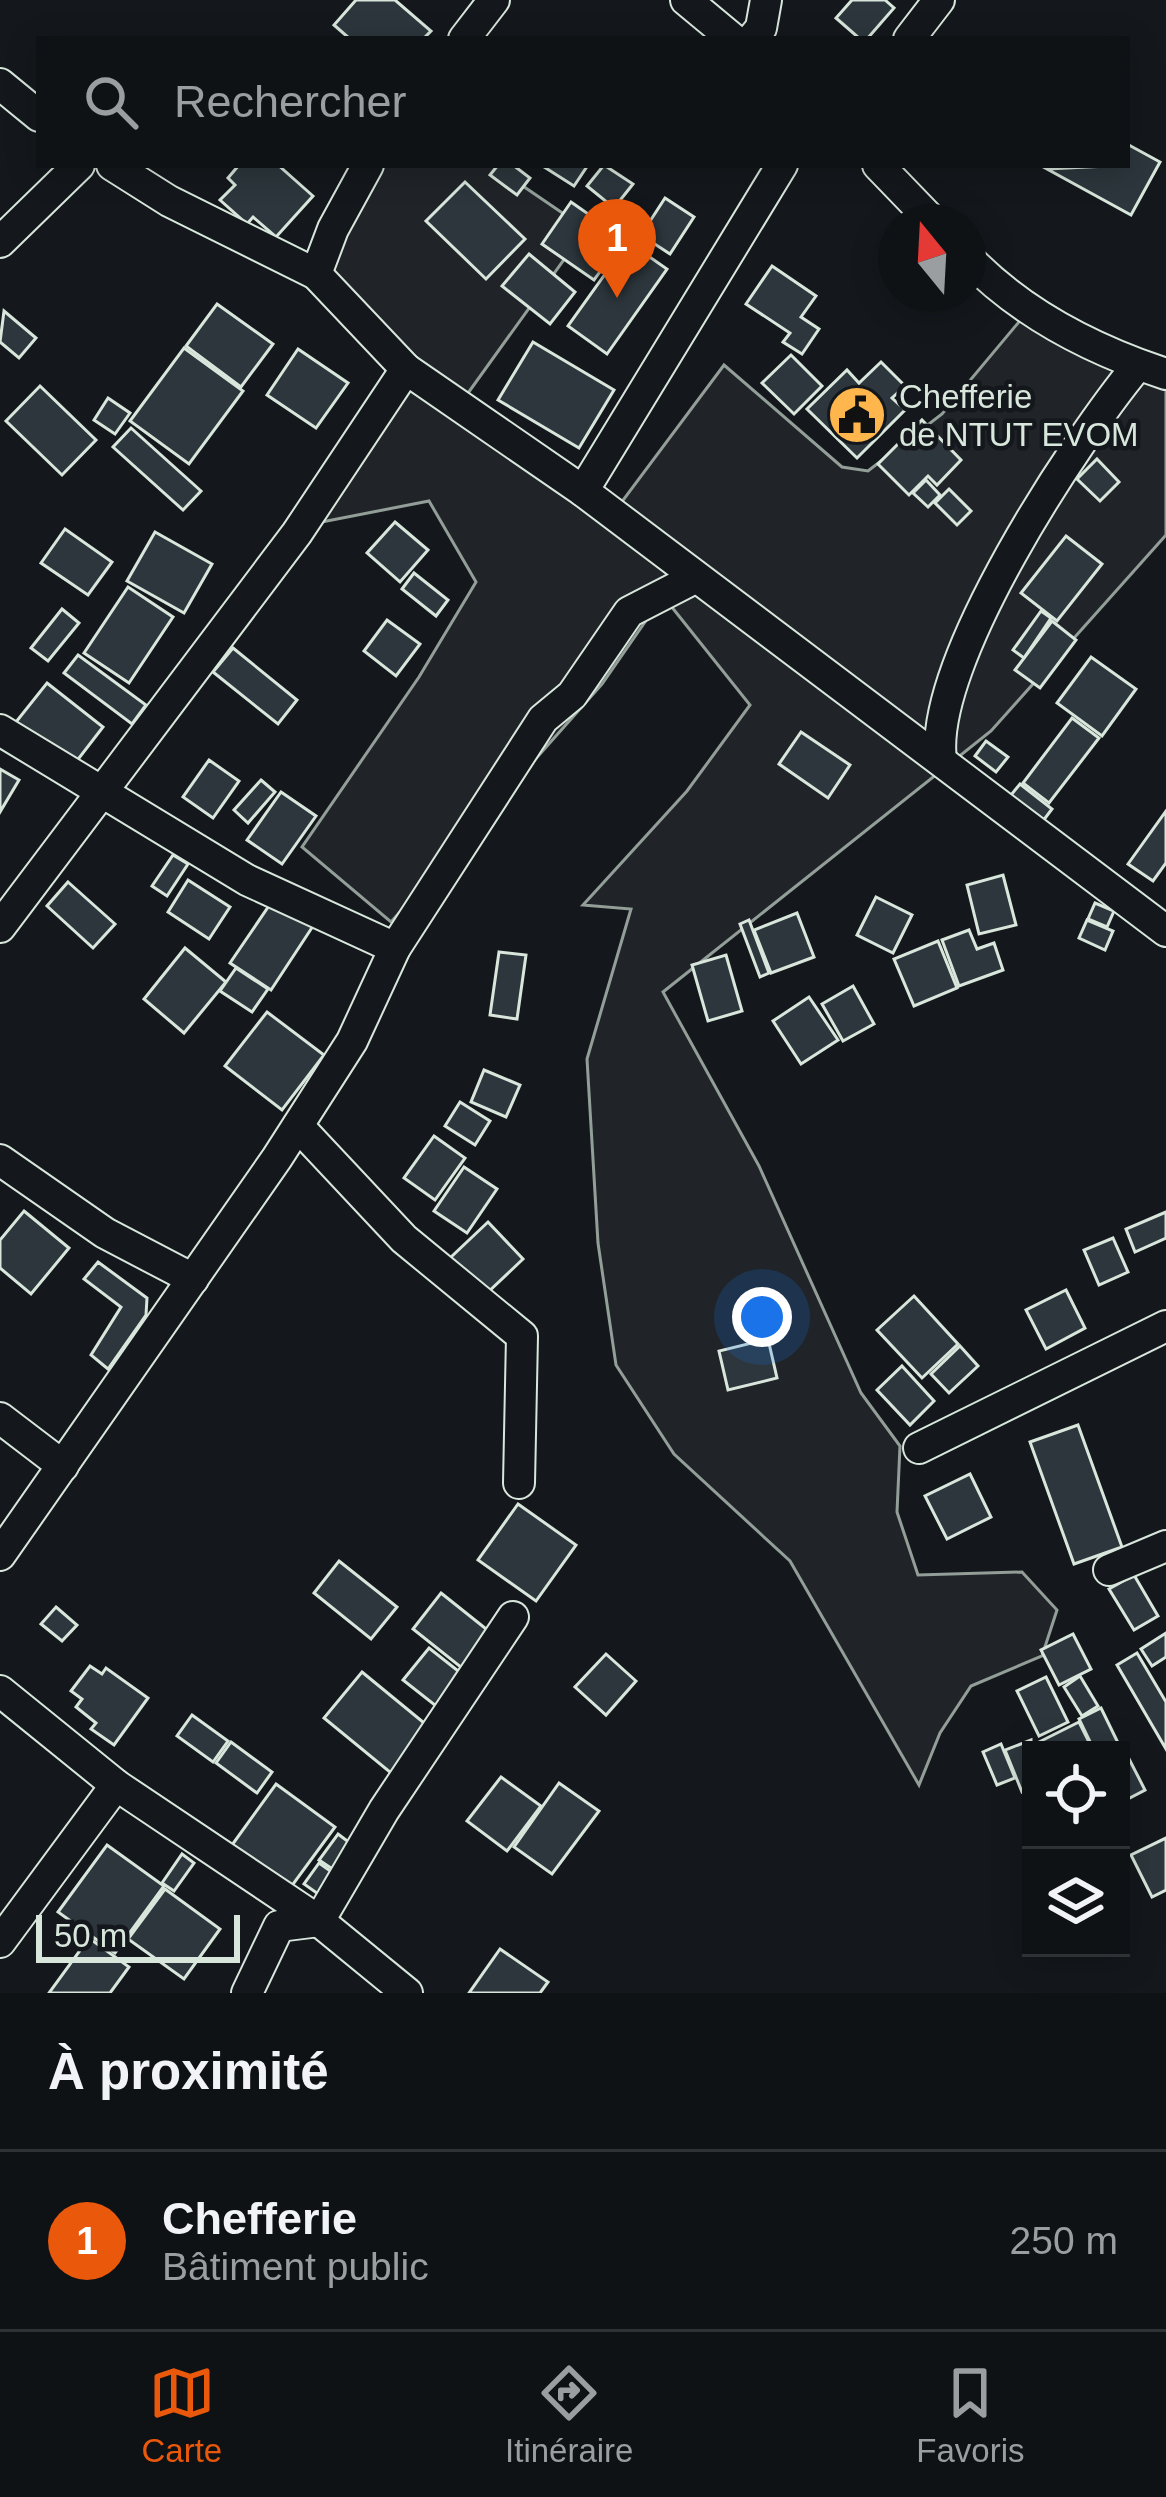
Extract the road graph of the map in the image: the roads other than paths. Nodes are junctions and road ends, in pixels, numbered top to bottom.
1 (494, 0) edge
2 (686, 0) edge
3 (766, 0) edge
4 (939, 0) edge
5 (466, 36) edge
6 (729, 36) edge
7 (754, 36) edge
8 (911, 36) edge
9 (0, 84) edge
10 (36, 114) edge
11 (76, 168) edge
12 (117, 168) edge
13 (367, 168) edge
14 (780, 168) edge
15 (881, 168) edge
16 (916, 204) edge
17 (0, 242) edge
18 (986, 272) edge
19 (316, 274) junction
20 (406, 369) junction
21 (1152, 369) edge
22 (583, 491) junction
23 (693, 579) junction
24 (0, 730) edge
25 (941, 760) junction
26 (103, 790) junction
27 (0, 927) edge
28 (1166, 931) edge
29 (395, 948) junction
30 (298, 1126) junction
31 (0, 1160) edge
32 (193, 1280) junction
33 (1166, 1326) edge
34 (0, 1418) edge
35 (919, 1448) dead end
36 (63, 1466) junction
37 (519, 1483) dead end
38 (1166, 1546) edge
39 (0, 1555) edge
40 (1109, 1570) dead end
41 (513, 1617) dead end
42 (0, 1691) edge
43 (116, 1785) junction
44 (319, 1921) junction
45 (0, 1942) edge
46 (247, 1993) edge
47 (407, 1993) edge

1 - 5 street
2 - 6 street
3 - 7 street
4 - 8 street
9 - 10 street
11 - 17 street
12 - 19 street
13 - 19 street
14 - 22 street
15 - 16 street
18 - 21 street
19 - 20 street
20 - 22 street
20 - 26 street
21 - 25 street
22 - 23 street
23 - 25 street
23 - 29 street
24 - 26 street
25 - 28 street
26 - 27 street
26 - 29 street
29 - 30 street
30 - 32 street
30 - 37 street
31 - 32 street
32 - 36 street
33 - 35 street
34 - 36 street
36 - 39 street
38 - 40 street
41 - 44 street
42 - 43 street
43 - 44 street
43 - 45 street
44 - 46 street
44 - 47 street

